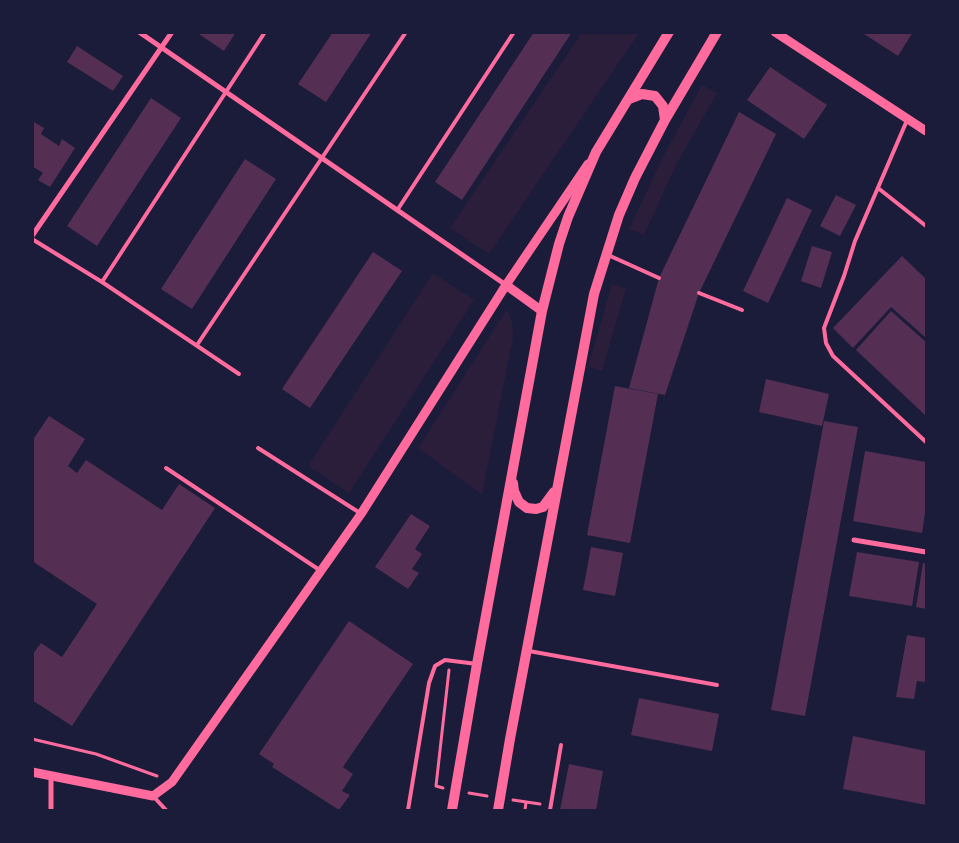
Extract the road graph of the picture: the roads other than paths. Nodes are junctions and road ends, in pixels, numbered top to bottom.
1 (139, 32) edge
2 (172, 32) edge
3 (265, 32) edge
4 (406, 32) edge
5 (514, 32) edge
6 (669, 32) edge
7 (717, 32) edge
8 (775, 32) edge
9 (162, 48) junction
10 (226, 92) junction
11 (629, 99) junction
12 (908, 118) junction
13 (666, 120) junction
14 (926, 131) edge
15 (596, 152) junction
16 (323, 158) junction
17 (878, 188) junction
18 (398, 209) junction
19 (926, 226) edge
20 (32, 238) edge
21 (606, 254) junction
22 (659, 278) dead end
23 (102, 282) junction
24 (506, 285) junction
25 (699, 294) dead end
26 (742, 310) dead end
27 (542, 311) junction
28 (197, 345) junction
29 (238, 374) dead end
30 (926, 442) edge
31 (258, 448) dead end
32 (166, 468) dead end
33 (512, 475) junction
34 (558, 486) junction
35 (361, 514) junction
36 (854, 540) dead end
37 (926, 552) edge
38 (321, 570) junction
39 (526, 651) junction
40 (477, 664) junction
41 (717, 685) dead end
42 (561, 745) dead end
43 (32, 772) edge
44 (51, 776) junction
45 (153, 796) junction
46 (51, 810) edge
47 (166, 810) edge
48 (408, 810) edge
49 (452, 810) edge
50 (498, 810) edge
51 (550, 810) edge

1 - 9 street
2 - 9 street
3 - 10 lane
4 - 16 lane
5 - 18 lane
6 - 11 main road
7 - 13 main road
8 - 12 street
9 - 10 street
9 - 20 street
10 - 16 street
10 - 23 lane
11 - 13 main road
11 - 15 main road
12 - 14 street
12 - 17 lane
13 - 21 main road
15 - 24 street
15 - 27 main road
16 - 18 street
16 - 28 lane
17 - 19 lane
17 - 30 lane
18 - 24 street
20 - 23 lane
21 - 22 lane
21 - 34 main road
23 - 28 lane
24 - 27 street
24 - 35 street
25 - 26 lane
27 - 33 main road
28 - 29 lane
31 - 35 lane
32 - 38 lane
33 - 34 main road
33 - 40 main road
34 - 39 main road
35 - 38 street
36 - 37 street
38 - 45 street
39 - 41 lane
39 - 50 main road
40 - 48 lane
40 - 49 main road
42 - 51 lane
43 - 44 street
44 - 45 street
44 - 46 street
45 - 47 lane

